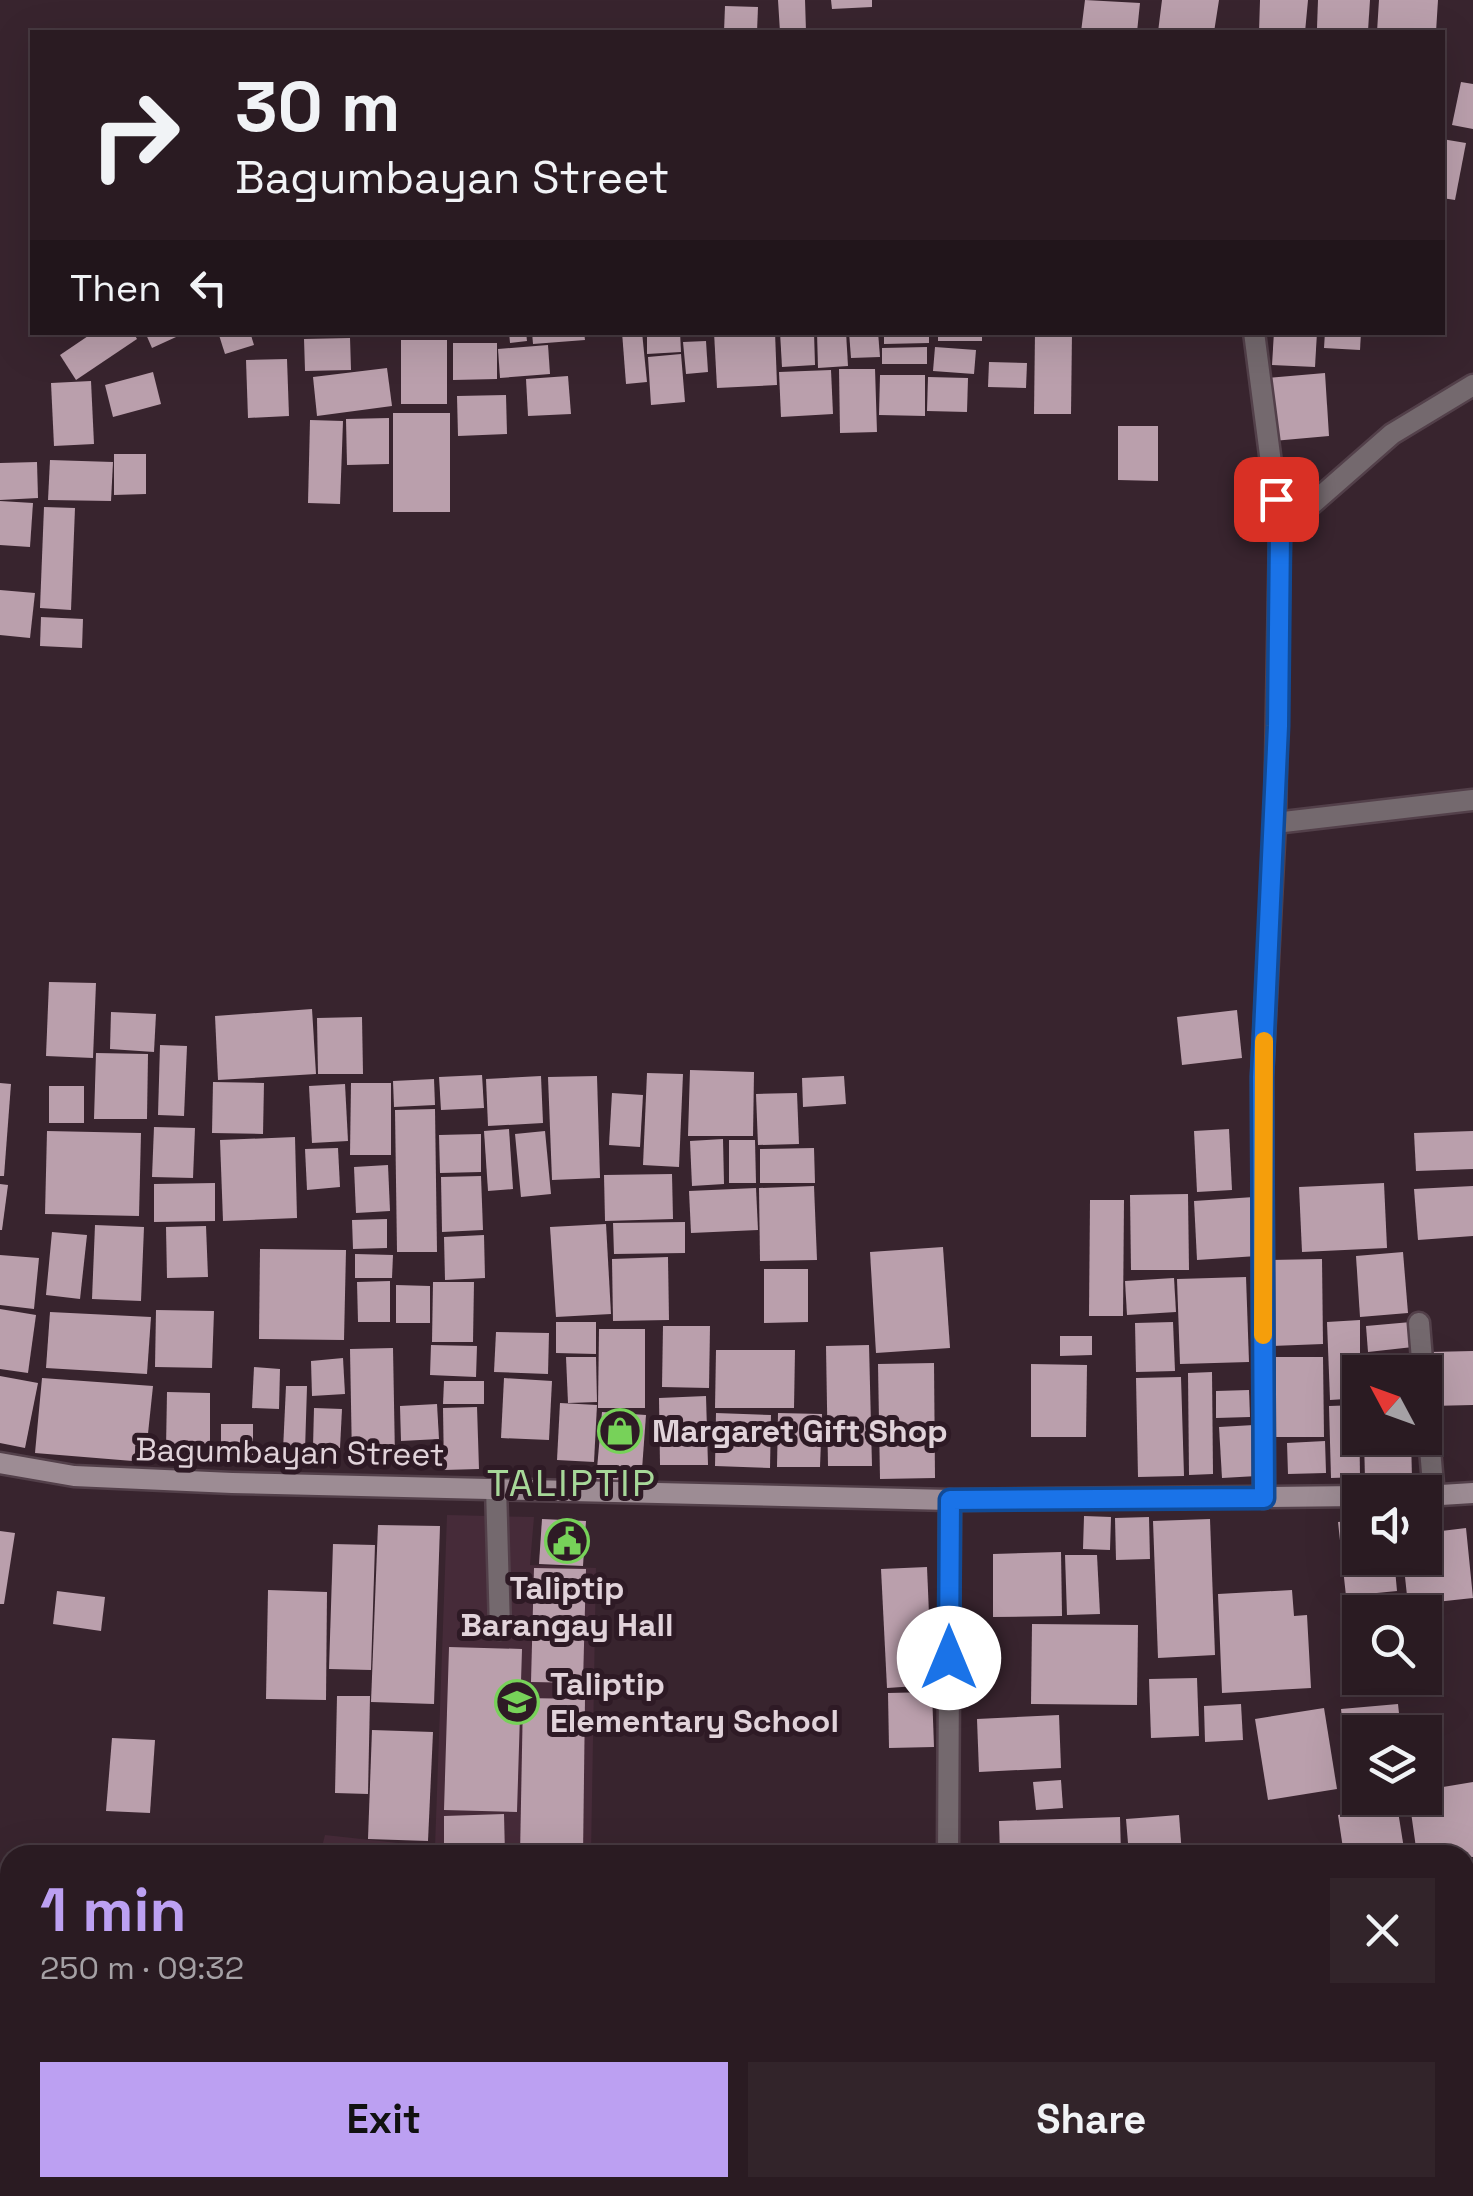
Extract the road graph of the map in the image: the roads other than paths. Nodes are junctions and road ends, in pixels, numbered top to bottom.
1 (1254, 335) edge
2 (1473, 385) edge
3 (1280, 532) junction
4 (1473, 800) edge
5 (1276, 823) junction
6 (1419, 1323) dead end
7 (1422, 1355) edge
8 (0, 1463) edge
9 (496, 1487) junction
10 (1473, 1493) edge
11 (1442, 1495) edge
12 (1342, 1496) edge
13 (1264, 1498) junction
14 (950, 1500) junction
15 (500, 1629) dead end
16 (948, 1845) edge

1 - 3 street
2 - 3 street
3 - 5 street
4 - 5 street
5 - 13 street
6 - 7 street
8 - 9 main road, Bagumbayan Street
9 - 14 main road, Bagumbayan Street
9 - 15 street
10 - 11 main road
12 - 13 main road, Bagumbayan Street
13 - 14 main road, Bagumbayan Street
14 - 16 street

